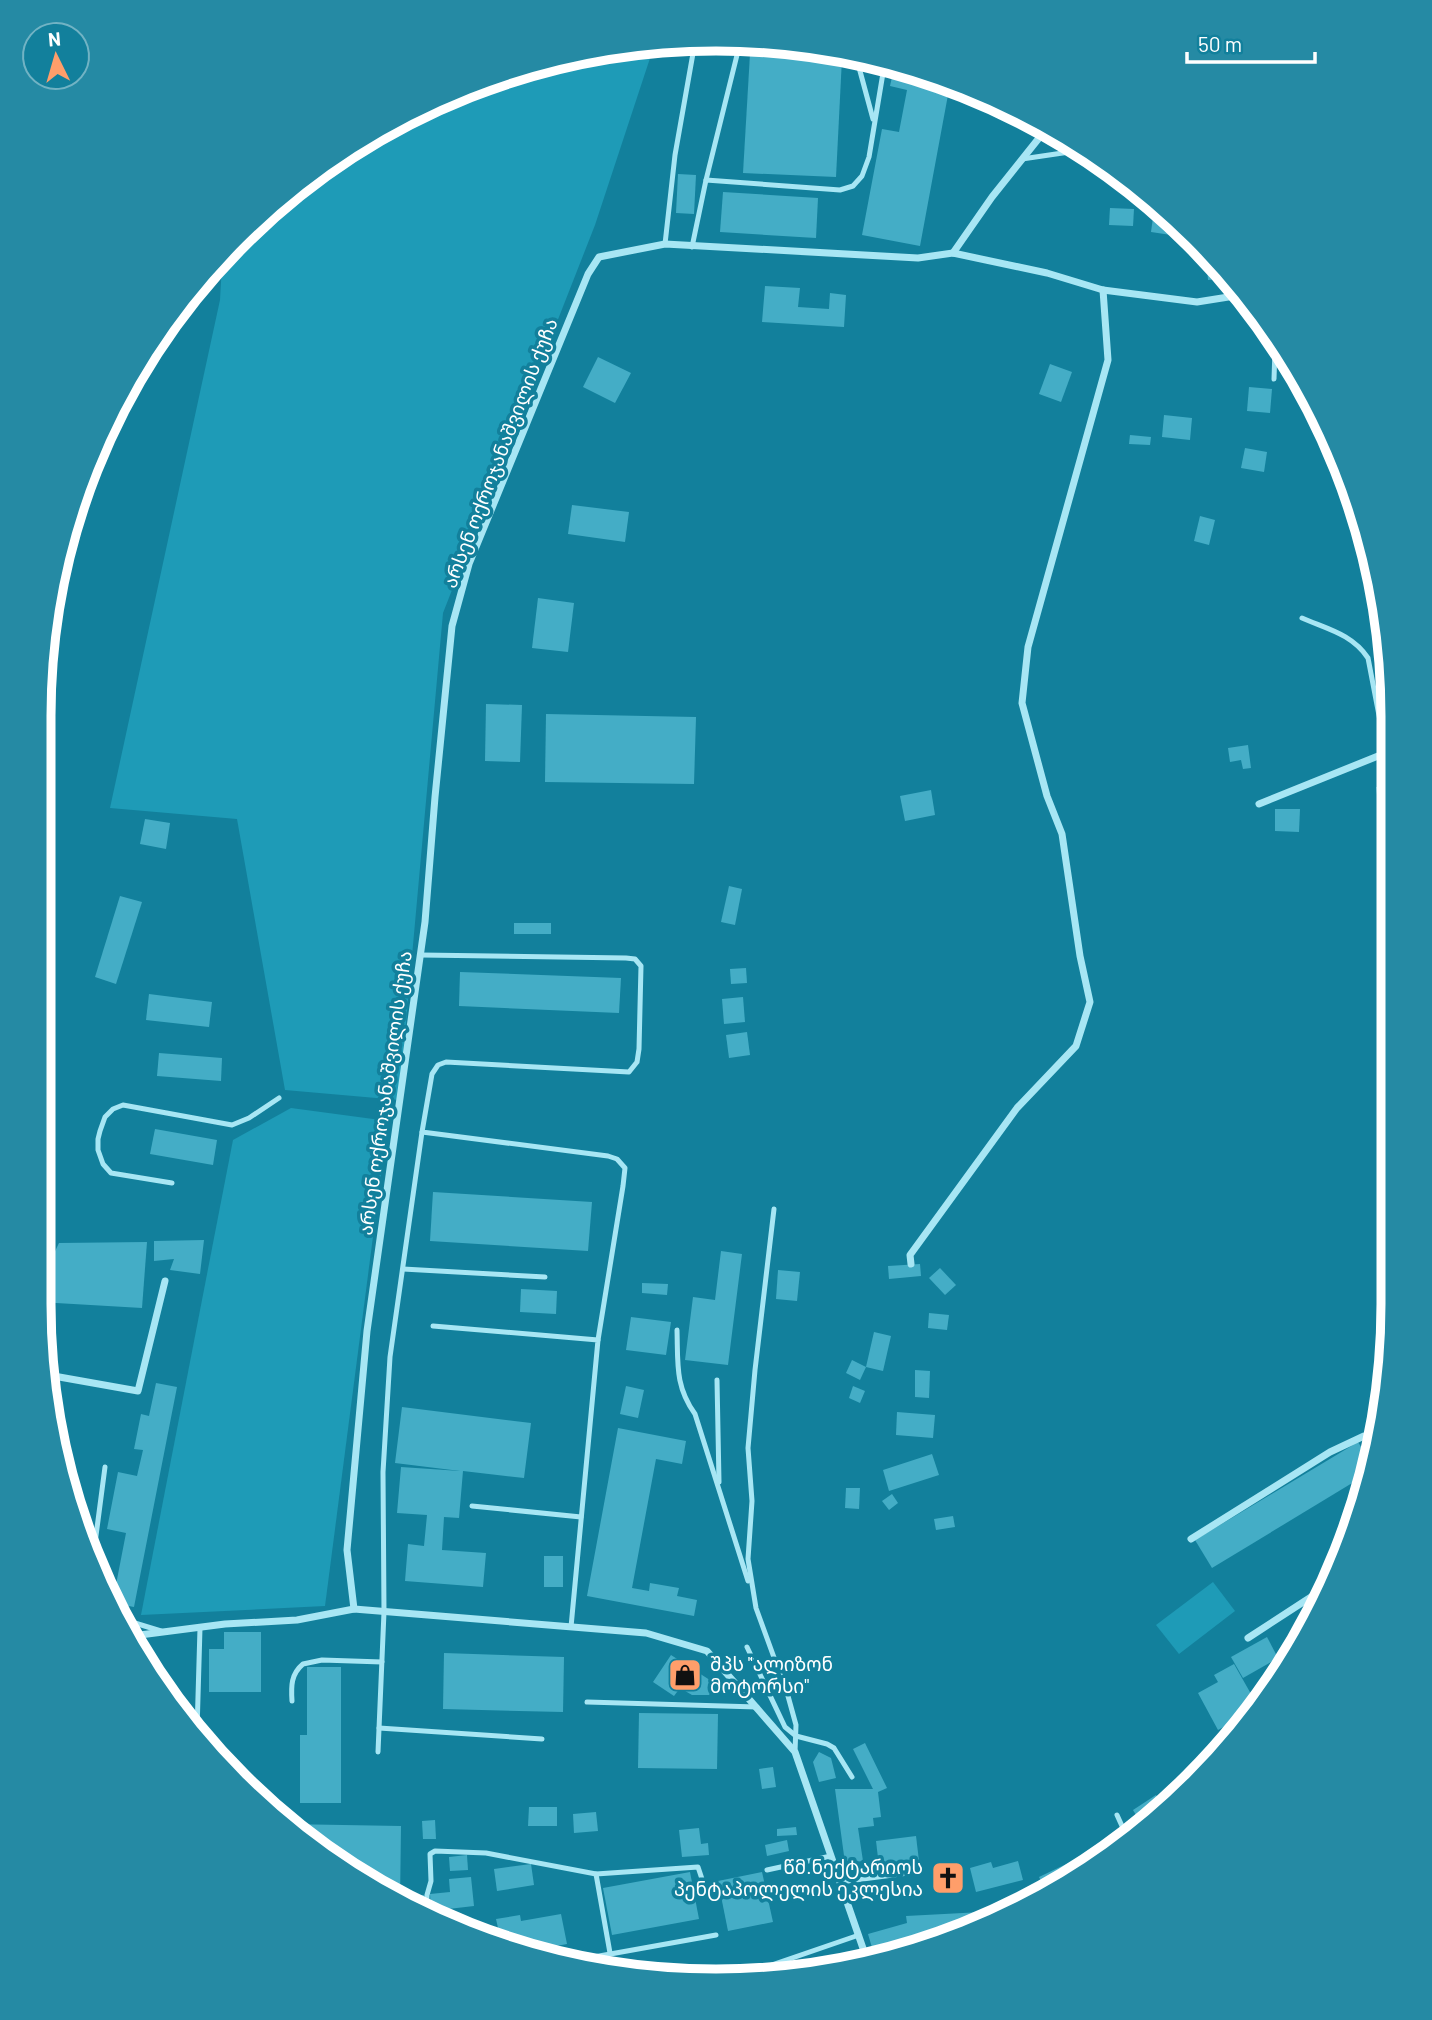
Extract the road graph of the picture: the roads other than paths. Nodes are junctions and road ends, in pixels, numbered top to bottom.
1 (738, 51) edge
2 (693, 52) edge
3 (860, 67) edge
4 (883, 72) edge
5 (874, 123) junction
6 (1041, 136) edge
7 (1069, 152) edge
8 (1022, 159) junction
9 (706, 180) junction
10 (666, 244) junction
11 (692, 247) junction
12 (953, 253) junction
13 (1103, 290) junction
14 (1232, 296) edge
15 (1275, 355) edge
16 (1274, 379) dead end
17 (1303, 618) dead end
18 (1381, 722) edge
19 (1381, 754) edge
20 (1259, 804) dead end
21 (421, 955) junction
22 (279, 1098) dead end
23 (422, 1132) junction
24 (172, 1182) dead end
25 (774, 1209) dead end
26 (911, 1264) dead end
27 (403, 1269) junction
28 (545, 1277) dead end
29 (165, 1281) dead end
30 (433, 1326) dead end
31 (677, 1330) dead end
32 (598, 1340) junction
33 (55, 1376) edge
34 (717, 1380) dead end
35 (1367, 1440) edge
36 (105, 1467) dead end
37 (719, 1488) junction
38 (472, 1506) dead end
39 (581, 1517) junction
40 (1191, 1539) dead end
41 (95, 1543) edge
42 (1315, 1595) edge
43 (756, 1608) junction
44 (354, 1609) junction
45 (384, 1612) junction
46 (132, 1622) edge
47 (571, 1627) junction
48 (200, 1628) junction
49 (164, 1632) junction
50 (139, 1635) edge
51 (1248, 1638) dead end
52 (747, 1647) dead end
53 (382, 1662) junction
54 (292, 1702) dead end
55 (587, 1702) dead end
56 (757, 1707) junction
57 (197, 1720) edge
58 (379, 1728) junction
59 (796, 1736) junction
60 (542, 1739) dead end
61 (378, 1752) dead end
62 (795, 1752) junction
63 (852, 1777) dead end
64 (1117, 1815) dead end
65 (1124, 1829) edge
66 (831, 1856) junction
67 (767, 1870) dead end
68 (908, 1873) dead end
69 (596, 1874) junction
70 (840, 1882) junction
71 (708, 1897) dead end
72 (427, 1903) edge
73 (716, 1935) dead end
74 (859, 1935) junction
75 (864, 1952) edge
76 (610, 1953) junction
77 (591, 1957) edge
78 (764, 1968) edge

1 - 9 lane
2 - 10 lane
3 - 5 lane
4 - 5 lane
5 - 9 lane
6 - 8 street
7 - 8 lane
8 - 12 street
9 - 11 lane
10 - 11 street, არსენ ოქროჯანაშვილის ქუჩა
10 - 21 street, არსენ ოქროჯანაშვილის ქუჩა
11 - 12 street, არსენ ოქროჯანაშვილის ქუჩა
12 - 13 street
13 - 14 street
13 - 26 street
15 - 16 lane
17 - 18 lane
19 - 20 street
21 - 23 lane
21 - 44 street, არსენ ოქროჯანაშვილის ქუჩა
22 - 24 lane
23 - 27 lane
23 - 32 lane
25 - 43 lane
27 - 28 lane
27 - 45 lane
29 - 33 street
30 - 32 lane
31 - 37 lane
32 - 39 lane
34 - 37 lane
35 - 40 street
36 - 41 lane
37 - 43 lane
38 - 39 lane
39 - 47 lane
42 - 51 street
43 - 59 lane
44 - 45 street
44 - 48 street
45 - 47 street
45 - 53 lane
46 - 49 lane
47 - 56 street
48 - 49 street
48 - 57 lane
49 - 50 street
52 - 59 lane
53 - 54 lane
53 - 58 lane
55 - 56 lane
56 - 62 street
58 - 60 lane
58 - 61 lane
59 - 62 lane
59 - 63 lane
62 - 66 street
64 - 65 lane
66 - 67 lane
66 - 70 street
68 - 70 lane
69 - 71 lane
69 - 72 lane
69 - 76 lane
70 - 74 street
73 - 76 lane
74 - 75 street
74 - 78 lane
76 - 77 lane

